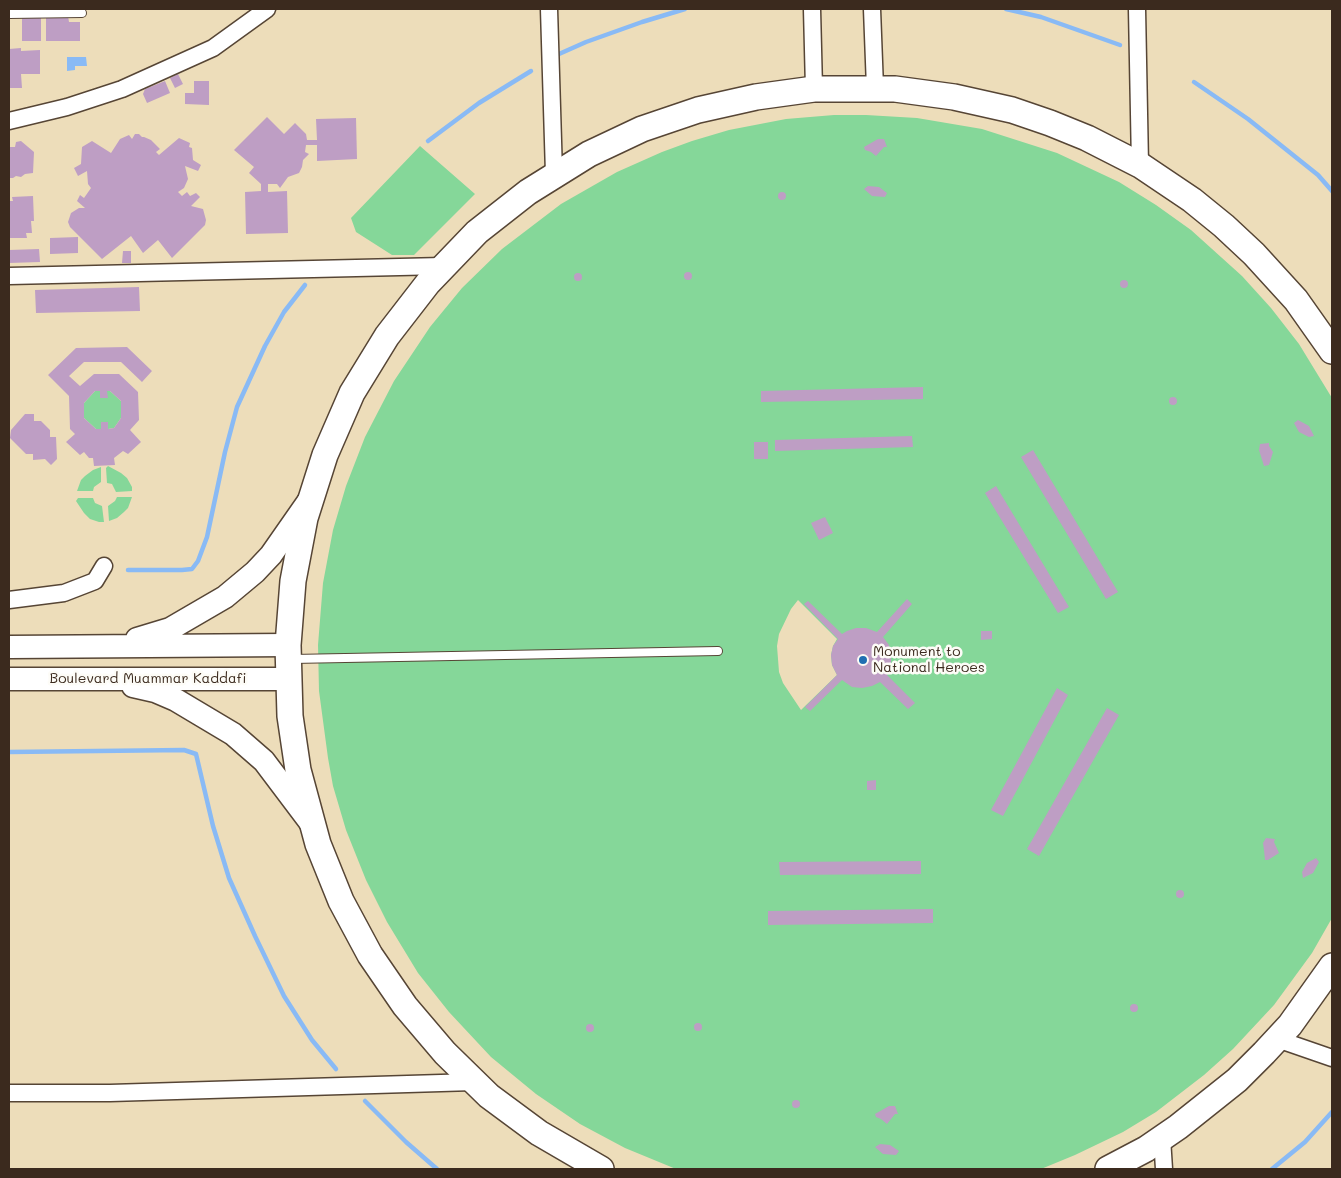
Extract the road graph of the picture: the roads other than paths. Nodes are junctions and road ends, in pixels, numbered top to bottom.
1 (267, 9) edge
2 (549, 9) edge
3 (812, 9) edge
4 (872, 9) edge
5 (1137, 9) edge
6 (82, 13) dead end
7 (9, 14) edge
8 (875, 88) junction
9 (814, 89) junction
10 (9, 121) edge
11 (1140, 165) junction
12 (554, 174) junction
13 (443, 266) junction
14 (9, 276) edge
15 (1332, 351) edge
16 (310, 497) junction
17 (104, 566) dead end
18 (9, 600) edge
19 (9, 647) edge
20 (96, 647) junction
21 (718, 651) dead end
22 (288, 661) junction
23 (102, 678) junction
24 (9, 679) edge
25 (312, 824) junction
26 (1332, 966) edge
27 (1277, 1040) junction
28 (1332, 1058) edge
29 (474, 1082) junction
30 (9, 1093) edge
31 (1162, 1138) junction
32 (574, 1162) edge
33 (601, 1169) edge
34 (1108, 1169) edge
35 (1164, 1169) edge

1 - 10 street
2 - 12 street
3 - 9 street
4 - 8 street
5 - 11 street
6 - 7 lane
8 - 9 main road
8 - 11 main road
9 - 12 main road
11 - 15 main road
12 - 13 main road
13 - 14 street
13 - 16 main road
16 - 20 main road
16 - 22 main road
17 - 18 street
19 - 20 main road
20 - 22 main road
21 - 22 lane
22 - 23 main road, Boulevard Muammar Kaddafi
22 - 25 main road
23 - 24 main road, Boulevard Muammar Kaddafi
23 - 25 main road
25 - 29 main road
26 - 27 main road
27 - 28 street
27 - 31 main road
29 - 30 street
29 - 32 main road
31 - 34 main road
31 - 35 street
32 - 33 main road

